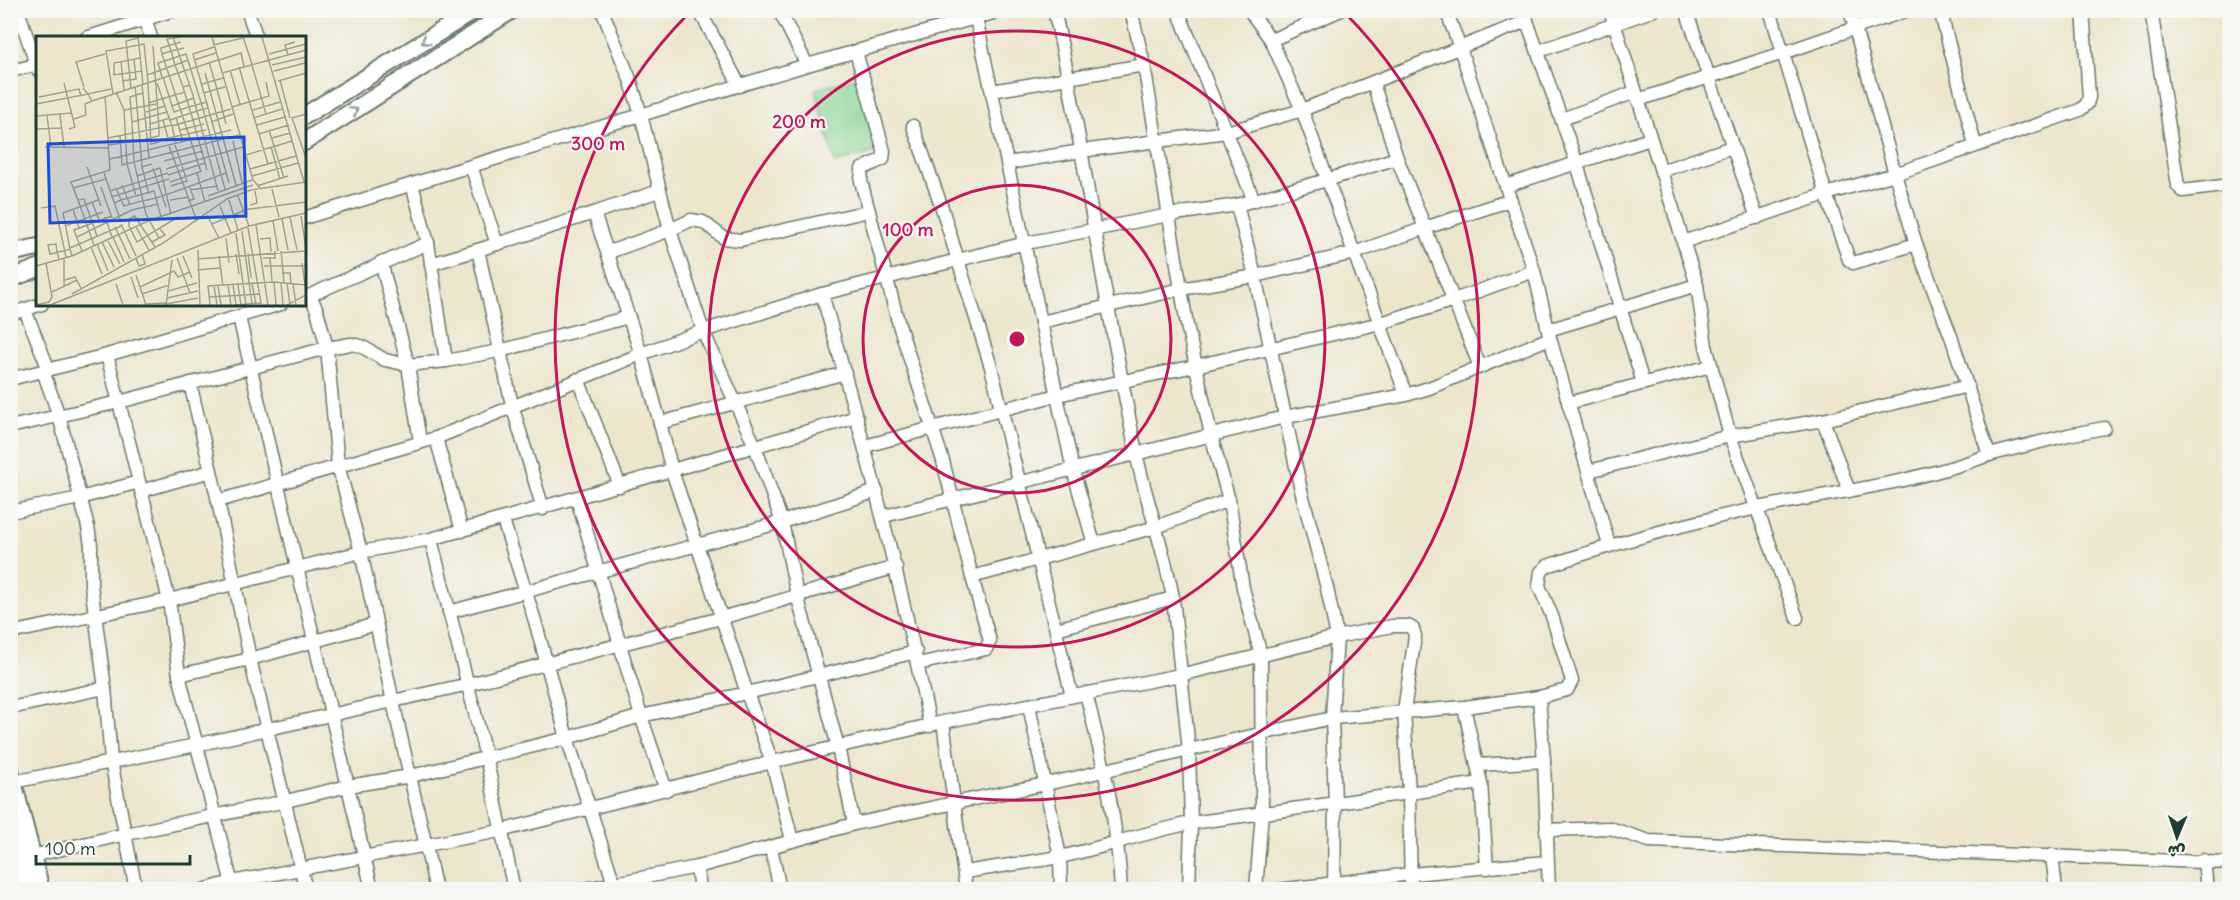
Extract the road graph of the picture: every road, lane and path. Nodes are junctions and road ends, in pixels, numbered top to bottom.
1 (18, 10) edge
2 (174, 10) edge
3 (247, 10) edge
4 (475, 10) edge
5 (512, 10) edge
6 (602, 10) edge
7 (699, 10) edge
8 (1004, 10) edge
9 (1054, 10) edge
10 (1145, 10) edge
11 (1178, 10) edge
12 (1249, 10) edge
13 (1341, 10) edge
14 (1446, 10) edge
15 (1610, 10) edge
16 (1654, 10) edge
17 (1686, 10) edge
18 (1770, 10) edge
19 (1850, 10) edge
20 (1908, 10) edge
21 (1940, 10) edge
22 (2083, 10) edge
23 (2151, 10) edge
24 (783, 12) edge
25 (1132, 13) edge
26 (145, 15) edge
27 (1527, 16) edge
28 (450, 17) edge
29 (976, 18) junction
30 (1614, 23) junction
31 (1854, 28) junction
32 (90, 36) edge
33 (150, 36) edge
34 (256, 36) edge
35 (1271, 40) junction
36 (1460, 48) junction
37 (1539, 51) junction
38 (856, 52) junction
39 (1783, 53) junction
40 (36, 60) edge
41 (807, 65) junction
42 (1144, 65) junction
43 (10, 71) edge
44 (1070, 77) junction
45 (1709, 78) junction
46 (1373, 83) junction
47 (740, 86) junction
48 (992, 91) junction
49 (1637, 96) junction
50 (1302, 110) junction
51 (306, 115) edge
52 (641, 115) junction
53 (1562, 119) junction
54 (913, 126) dead end
55 (1227, 132) junction
56 (1650, 139) junction
57 (306, 141) edge
58 (1156, 142) junction
59 (1976, 145) junction
60 (1732, 147) junction
61 (1082, 151) junction
62 (1396, 158) junction
63 (1008, 163) junction
64 (1577, 164) junction
65 (471, 166) junction
66 (1661, 171) junction
67 (1895, 174) junction
68 (1327, 180) junction
69 (412, 184) junction
70 (2229, 184) edge
71 (1506, 186) junction
72 (659, 191) junction
73 (1826, 194) junction
74 (1510, 200) junction
75 (1254, 201) junction
76 (1237, 205) junction
77 (869, 211) junction
78 (594, 213) junction
79 (1169, 215) junction
80 (306, 217) edge
81 (1757, 218) junction
82 (10, 225) edge
83 (1425, 228) junction
84 (1094, 229) junction
85 (670, 230) junction
86 (1683, 242) junction
87 (428, 243) junction
88 (1026, 243) junction
89 (497, 244) junction
90 (1916, 244) junction
91 (36, 248) edge
92 (478, 250) junction
93 (609, 252) junction
94 (1354, 253) junction
95 (12, 258) edge
96 (959, 260) junction
97 (36, 261) edge
98 (381, 262) junction
99 (431, 264) junction
100 (36, 269) edge
101 (1534, 271) junction
102 (1255, 276) junction
103 (888, 277) junction
104 (10, 279) edge
105 (1697, 285) junction
106 (1181, 289) junction
107 (822, 294) junction
108 (307, 297) edge
109 (1454, 300) junction
110 (36, 306) edge
111 (273, 306) edge
112 (1107, 306) junction
113 (1621, 308) junction
114 (25, 310) junction
115 (10, 314) edge
116 (239, 317) junction
117 (629, 317) junction
118 (1041, 322) junction
119 (1381, 323) junction
120 (704, 331) junction
121 (1549, 334) junction
122 (327, 348) junction
123 (1270, 348) junction
124 (499, 351) junction
125 (641, 354) junction
126 (107, 355) junction
127 (446, 361) junction
128 (408, 365) junction
129 (1195, 366) junction
130 (1711, 366) junction
131 (1480, 367) junction
132 (250, 368) junction
133 (46, 370) junction
134 (845, 373) junction
135 (578, 379) junction
136 (10, 380) edge
137 (1122, 380) junction
138 (190, 383) junction
139 (1643, 383) junction
140 (1968, 386) junction
141 (1057, 395) junction
142 (1406, 395) junction
143 (119, 402) junction
144 (735, 403) junction
145 (1568, 403) junction
146 (512, 405) junction
147 (1001, 410) junction
148 (59, 416) junction
149 (857, 417) junction
150 (1285, 417) junction
151 (1823, 420) junction
152 (660, 423) junction
153 (10, 427) edge
154 (932, 427) junction
155 (2104, 428) dead end
156 (1210, 435) junction
157 (1730, 436) junction
158 (436, 438) junction
159 (420, 442) junction
160 (755, 446) junction
161 (865, 446) junction
162 (1136, 452) junction
163 (1989, 455) junction
164 (338, 465) junction
165 (1073, 470) junction
166 (211, 471) junction
167 (672, 471) junction
168 (1589, 471) junction
169 (278, 483) junction
170 (1020, 483) junction
171 (620, 486) junction
172 (140, 487) junction
173 (878, 491) junction
174 (1849, 491) junction
175 (80, 498) junction
176 (578, 499) junction
177 (952, 499) junction
178 (1229, 500) junction
179 (218, 501) junction
180 (543, 508) junction
181 (1758, 508) junction
182 (10, 512) edge
183 (884, 516) junction
184 (503, 520) junction
185 (782, 522) junction
186 (1156, 526) junction
187 (462, 531) junction
188 (431, 539) junction
189 (698, 544) junction
190 (1094, 544) junction
191 (1610, 545) junction
192 (361, 552) junction
193 (1038, 559) junction
194 (896, 567) junction
195 (297, 569) junction
196 (598, 572) junction
197 (972, 577) junction
198 (235, 583) junction
199 (526, 593) junction
200 (797, 595) junction
201 (1173, 598) junction
202 (169, 600) junction
203 (449, 612) junction
204 (96, 614) junction
205 (721, 618) junction
206 (1797, 618) dead end
207 (376, 624) junction
208 (1056, 629) junction
209 (10, 633) edge
210 (1337, 637) junction
211 (315, 642) junction
212 (619, 643) junction
213 (1262, 655) junction
214 (917, 658) junction
215 (250, 659) junction
216 (547, 664) junction
217 (179, 675) junction
218 (818, 675) junction
219 (1180, 675) junction
220 (469, 684) junction
221 (105, 688) junction
222 (747, 693) junction
223 (1086, 693) junction
224 (1072, 696) junction
225 (1539, 697) junction
226 (393, 702) junction
227 (1029, 705) junction
228 (1464, 707) junction
229 (10, 708) edge
230 (1404, 711) junction
231 (332, 714) junction
232 (641, 716) junction
233 (1332, 718) junction
234 (943, 722) junction
235 (930, 726) junction
236 (268, 728) junction
237 (1262, 733) junction
238 (567, 738) junction
239 (196, 745) junction
240 (838, 747) junction
241 (1189, 750) junction
242 (486, 757) junction
243 (111, 761) junction
244 (1544, 761) junction
245 (772, 762) junction
246 (1478, 765) junction
247 (1105, 771) junction
248 (12, 776) edge
249 (411, 776) junction
250 (1481, 783) junction
251 (1046, 784) junction
252 (348, 786) junction
253 (666, 790) junction
254 (1409, 792) junction
255 (286, 801) junction
256 (1335, 802) junction
257 (954, 803) junction
258 (591, 809) junction
259 (1262, 812) junction
260 (214, 816) junction
261 (10, 820) edge
262 (1191, 823) junction
263 (854, 824) junction
264 (1546, 830) junction
265 (500, 831) junction
266 (126, 834) junction
267 (792, 840) junction
268 (1117, 842) junction
269 (426, 845) junction
270 (771, 847) junction
271 (2052, 855) junction
272 (32, 856) junction
273 (1060, 857) junction
274 (364, 858) junction
275 (2204, 860) junction
276 (1547, 862) junction
277 (2229, 862) edge
278 (697, 867) junction
279 (1487, 868) junction
280 (302, 870) junction
281 (965, 872) junction
282 (1412, 874) junction
283 (26, 881) edge
284 (10, 884) edge
285 (233, 886) edge
286 (615, 887) edge
287 (1334, 887) edge
288 (41, 890) edge
289 (136, 890) edge
290 (203, 890) edge
291 (306, 890) edge
292 (372, 890) edge
293 (436, 890) edge
294 (514, 890) edge
295 (579, 890) edge
296 (700, 890) edge
297 (780, 890) edge
298 (966, 890) edge
299 (1061, 890) edge
300 (1121, 890) edge
301 (1189, 890) edge
302 (1256, 890) edge
303 (1278, 890) edge
304 (1411, 890) edge
305 (1549, 890) edge
306 (2056, 890) edge
307 (2206, 890) edge

1 - 40 street
2 - 26 street
3 - 34 street
4 - 28 main road
57 -> 5 main road
6 - 52 street
7 - 47 street
8 - 29 street
9 - 44 street
10 - 25 street
11 - 55 street
12 - 35 street
13 - 35 street
14 - 36 street
15 - 30 street
16 - 30 street
17 - 45 street
18 - 39 street
19 - 31 street
20 - 31 street
21 - 59 street
22 - 59 street
23 - 70 street
24 - 41 street
25 - 42 street
26 - 32 street
26 - 33 street
27 - 36 street
27 - 37 street
28 -> 51 main road
29 - 38 street
29 - 48 street
30 - 37 street
30 - 49 street
31 - 39 street
31 - 67 street
35 - 50 street
36 - 46 street
36 - 71 street
37 - 53 street
38 - 41 street
38 - 77 street
39 - 45 street
39 - 73 street
40 - 43 street
41 - 47 street
42 - 44 street
42 - 58 street
44 - 48 street
44 - 61 street
45 - 49 street
45 - 60 street
46 - 50 street
46 - 62 street
47 - 52 street
48 - 63 street
49 - 53 street
49 - 56 street
50 - 55 street
50 - 68 street
52 - 65 street
52 - 72 street
53 - 64 street
54 - 96 street
55 - 58 street
55 - 75 street
56 - 64 street
56 - 66 street
58 - 61 street
58 - 79 street
59 - 67 street
60 - 66 street
60 - 81 street
61 - 63 street
61 - 84 street
62 - 68 street
62 - 83 street
63 - 88 street
64 - 71 street
64 - 113 street
65 - 69 street
65 - 89 street
66 - 86 street
67 - 73 street
67 - 90 street
68 - 75 street
68 - 94 street
69 - 80 street
69 - 87 street
71 - 74 street
72 - 78 street
72 - 85 street
73 - 81 street
73 - 90 street
74 - 83 street
74 - 101 street
75 - 76 street
76 - 79 street
76 - 102 street
77 - 85 street
77 - 103 street
78 - 89 street
78 - 93 street
79 - 84 street
79 - 106 street
81 - 86 street
82 - 95 street
83 - 94 street
83 - 109 street
84 - 88 street
84 - 112 street
85 - 93 street
85 - 120 street
86 - 105 street
87 - 98 street
87 - 99 street
88 - 96 street
88 - 118 street
89 - 92 street
90 - 140 street
91 - 95 main road
92 - 99 street
92 - 124 street
93 - 117 street
94 - 102 street
94 - 119 street
95 - 97 main road
96 - 103 street
96 - 147 street
98 - 108 street
98 - 128 street
99 - 127 street
100 - 104 main road
101 - 109 street
101 - 121 street
102 - 106 street
102 - 123 street
103 - 107 street
103 - 154 street
105 - 113 street
105 - 130 street
106 - 112 street
106 - 129 street
107 - 120 street
107 - 134 street
108 - 122 street
109 - 119 street
109 - 131 street
110 - 114 street
111 - 116 street
112 - 118 street
112 - 137 street
113 - 121 street
113 - 139 street
114 - 115 street
114 - 133 street
116 - 126 street
116 - 132 street
117 - 124 street
117 - 125 street
118 - 141 street
119 - 123 street
119 - 142 street
120 - 125 street
120 - 144 street
121 - 131 street
121 - 145 street
122 - 128 street
122 - 132 street
122 - 164 street
123 - 129 street
123 - 150 street
124 - 127 street
124 - 146 street
125 - 135 street
125 - 152 street
126 - 133 street
126 - 143 street
127 - 128 street
128 - 159 street
129 - 137 street
129 - 156 street
130 - 139 street
130 - 157 street
131 - 142 street
132 - 138 street
132 - 169 street
133 - 136 street
133 - 148 street
134 - 144 street
134 - 149 street
135 - 146 street
135 - 171 street
137 - 141 street
137 - 162 street
138 - 143 street
138 - 166 street
139 - 145 street
140 - 151 street
140 - 163 street
141 - 147 street
141 - 165 street
142 - 150 street
143 - 148 street
143 - 172 street
144 - 152 street
144 - 160 street
145 - 168 street
146 - 158 street
146 - 180 street
147 - 154 street
147 - 170 street
148 - 153 street
148 - 175 street
149 - 160 street
149 - 161 street
150 - 156 street
150 - 210 street
151 - 157 street
151 - 174 street
152 - 167 street
154 - 161 street
154 - 177 street
155 - 163 street
156 - 162 street
156 - 178 street
157 - 168 street
157 - 181 street
158 - 159 street
158 - 187 street
159 - 164 street
160 - 167 street
160 - 185 street
161 - 173 street
162 - 165 street
162 - 186 street
163 - 174 street
164 - 169 street
164 - 192 street
165 - 170 street
165 - 190 street
166 - 172 street
166 - 179 street
167 - 171 street
167 - 189 street
168 - 191 street
169 - 179 street
169 - 195 street
170 - 177 street
170 - 193 street
171 - 176 street
172 - 175 street
172 - 202 street
173 - 183 street
173 - 185 street
174 - 181 street
175 - 182 street
175 - 204 street
176 - 180 street
176 - 196 street
177 - 183 street
177 - 197 street
178 - 186 street
178 - 213 street
179 - 198 street
180 - 184 street
181 - 191 street
181 - 206 street
183 - 194 street
184 - 187 street
184 - 199 street
185 - 189 street
185 - 200 street
186 - 190 street
186 - 201 street
187 - 188 street
188 - 192 street
188 - 203 street
189 - 196 street
189 - 205 street
190 - 193 street
191 - 225 street
192 - 195 street
192 - 207 street
193 - 197 street
193 - 208 street
194 - 200 street
194 - 214 street
195 - 198 street
195 - 211 street
196 - 199 street
196 - 212 street
197 - 214 street
198 - 202 street
198 - 215 street
199 - 203 street
199 - 216 street
200 - 205 street
200 - 218 street
201 - 208 street
201 - 219 street
202 - 204 street
202 - 217 street
203 - 220 street
204 - 209 street
204 - 221 street
205 - 212 street
205 - 222 street
207 - 211 street
207 - 226 street
208 - 224 street
210 - 213 street
210 - 230 street
210 - 233 street
211 - 215 street
211 - 231 street
212 - 216 street
212 - 232 street
213 - 219 street
213 - 237 street
214 - 218 street
214 - 235 street
215 - 217 street
215 - 236 street
216 - 220 street
216 - 238 street
217 - 239 street
218 - 222 street
218 - 240 street
219 - 223 street
219 - 241 street
220 - 226 street
220 - 242 street
221 - 229 street
221 - 243 street
222 - 232 street
222 - 245 street
223 - 224 street
223 - 247 street
224 - 227 street
225 - 228 street
225 - 244 street
226 - 231 street
226 - 249 street
227 - 234 street
227 - 251 street
228 - 230 street
228 - 246 street
230 - 233 street
230 - 254 street
231 - 236 street
231 - 252 street
232 - 238 street
232 - 253 street
233 - 237 street
233 - 256 street
234 - 235 street
234 - 257 street
235 - 240 street
236 - 239 street
236 - 255 street
237 - 241 street
237 - 259 street
238 - 242 street
238 - 258 street
239 - 243 street
239 - 260 street
240 - 245 street
240 - 263 street
241 - 247 street
241 - 262 street
242 - 249 street
242 - 265 street
243 - 248 street
243 - 266 street
244 - 246 street
244 - 264 street
245 - 253 street
245 - 267 street
246 - 250 street
247 - 251 street
247 - 268 street
248 - 272 main road
249 - 252 street
249 - 269 street
250 - 254 street
250 - 279 street
251 - 257 street
251 - 273 street
252 - 255 street
252 - 274 street
253 - 258 street
254 - 256 street
254 - 282 street
255 - 260 street
255 - 280 street
256 - 259 street
256 - 287 street
257 - 263 street
257 - 281 street
258 - 265 street
258 - 286 street
259 - 262 street
259 - 302 street
260 - 266 street
260 - 285 street
261 - 283 main road
262 - 268 street
262 - 301 street
263 - 267 street
264 - 271 street
264 - 276 street
265 - 269 street
265 - 294 street
266 - 272 street
266 - 289 street
267 - 270 street
268 - 273 street
268 - 300 street
269 - 274 street
269 - 293 street
270 - 278 street
270 - 297 street
271 - 275 street
271 - 306 street
272 - 288 main road
273 - 281 street
273 - 299 street
274 - 280 street
274 - 292 street
275 - 277 street
275 - 307 street
276 - 279 street
276 - 305 street
278 - 286 street
278 - 296 street
279 - 282 street
280 - 285 street
280 - 291 street
281 - 298 street
282 - 287 street
282 - 304 street
283 - 284 street
285 - 290 street
286 - 295 street
287 - 303 street

